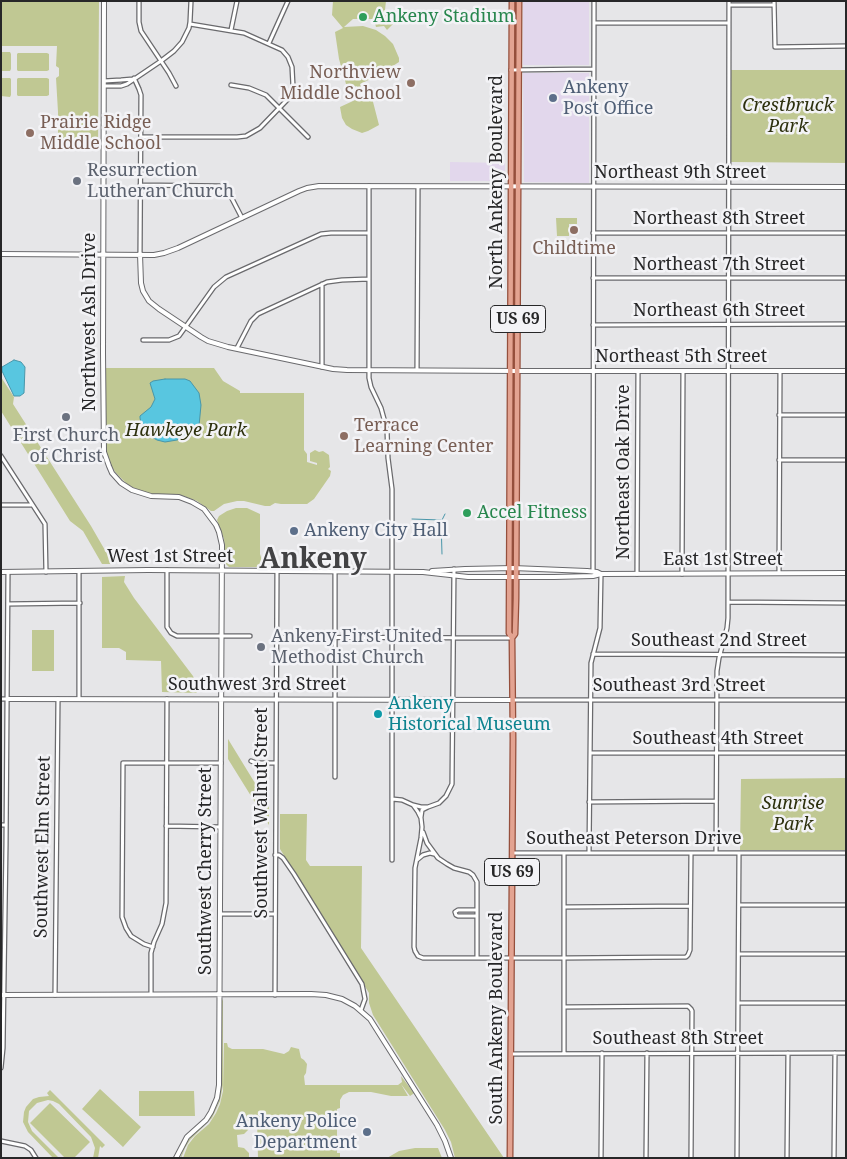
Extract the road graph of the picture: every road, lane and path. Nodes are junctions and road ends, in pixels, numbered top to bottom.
1 (104, 1) edge
2 (139, 1) edge
3 (191, 1) edge
4 (237, 1) edge
5 (288, 1) edge
6 (512, 1) edge
7 (519, 1) edge
8 (594, 1) edge
9 (729, 3) edge
10 (774, 3) edge
11 (594, 23) junction
12 (729, 23) junction
13 (190, 24) junction
14 (231, 30) junction
15 (270, 44) junction
16 (846, 46) edge
17 (161, 61) junction
18 (593, 69) junction
19 (511, 70) junction
20 (518, 70) junction
21 (134, 78) junction
22 (104, 80) junction
23 (231, 85) dead end
24 (104, 86) junction
25 (176, 86) dead end
26 (279, 108) junction
27 (141, 137) junction
28 (308, 137) dead end
29 (140, 185) junction
30 (369, 186) junction
31 (418, 187) junction
32 (514, 187) junction
33 (593, 187) junction
34 (728, 187) junction
35 (846, 187) edge
36 (242, 218) junction
37 (728, 232) junction
38 (369, 233) junction
39 (593, 233) junction
40 (846, 233) edge
41 (1, 254) edge
42 (103, 254) junction
43 (140, 254) junction
44 (593, 278) junction
45 (728, 278) junction
46 (846, 278) edge
47 (369, 280) junction
48 (322, 284) junction
49 (728, 324) junction
50 (846, 324) edge
51 (593, 325) junction
52 (186, 327) junction
53 (143, 340) dead end
54 (237, 348) junction
55 (322, 367) junction
56 (369, 370) junction
57 (417, 370) junction
58 (780, 370) junction
59 (511, 371) junction
60 (517, 371) junction
61 (592, 371) junction
62 (638, 371) junction
63 (683, 371) junction
64 (728, 371) junction
65 (846, 371) edge
66 (779, 414) junction
67 (846, 415) edge
68 (1, 456) edge
69 (779, 460) junction
70 (846, 460) edge
71 (1, 505) edge
72 (33, 505) junction
73 (454, 569) junction
74 (167, 570) junction
75 (222, 570) junction
76 (277, 571) junction
77 (335, 571) junction
78 (593, 571) junction
79 (1, 572) edge
80 (8, 572) junction
81 (46, 572) junction
82 (79, 572) junction
83 (392, 572) junction
84 (428, 572) junction
85 (513, 572) junction
86 (779, 573) junction
87 (846, 573) edge
88 (601, 574) junction
89 (638, 574) junction
90 (682, 574) junction
91 (728, 574) junction
92 (454, 575) junction
93 (728, 602) junction
94 (80, 603) junction
95 (846, 603) edge
96 (8, 604) junction
97 (222, 636) junction
98 (250, 636) dead end
99 (277, 636) junction
100 (335, 637) junction
101 (392, 637) junction
102 (454, 638) junction
103 (512, 638) junction
104 (593, 654) junction
105 (720, 654) junction
106 (846, 655) edge
107 (1, 699) edge
108 (8, 699) junction
109 (58, 699) junction
110 (79, 699) junction
111 (167, 699) junction
112 (335, 699) junction
113 (392, 699) junction
114 (717, 699) junction
115 (221, 700) junction
116 (276, 700) junction
117 (453, 700) junction
118 (513, 700) junction
119 (590, 700) junction
120 (846, 700) edge
121 (590, 753) junction
122 (716, 753) junction
123 (846, 753) edge
124 (251, 761) dead end
125 (166, 763) junction
126 (221, 763) junction
127 (276, 763) junction
128 (335, 777) dead end
129 (392, 799) junction
130 (716, 801) junction
131 (589, 802) junction
132 (413, 805) junction
133 (428, 807) junction
134 (420, 818) junction
135 (1, 825) edge
136 (6, 825) junction
137 (166, 826) junction
138 (220, 827) junction
139 (422, 827) junction
140 (512, 853) junction
141 (564, 853) junction
142 (589, 853) junction
143 (691, 853) junction
144 (716, 853) junction
145 (739, 853) junction
146 (846, 853) edge
147 (276, 855) junction
148 (436, 856) junction
149 (392, 860) dead end
150 (416, 863) junction
151 (739, 905) junction
152 (846, 905) edge
153 (690, 906) junction
154 (565, 907) junction
155 (477, 910) junction
156 (220, 914) junction
157 (275, 914) junction
158 (477, 916) junction
159 (153, 947) junction
160 (739, 954) junction
161 (846, 954) edge
162 (477, 958) junction
163 (511, 958) junction
164 (565, 958) junction
165 (55, 994) junction
166 (151, 994) junction
167 (3, 995) edge
168 (219, 995) junction
169 (275, 995) junction
170 (739, 1002) junction
171 (846, 1003) edge
172 (564, 1007) junction
173 (361, 1010) junction
174 (564, 1053) junction
175 (602, 1053) junction
176 (647, 1053) junction
177 (692, 1053) junction
178 (739, 1053) junction
179 (788, 1053) junction
180 (835, 1053) junction
181 (846, 1053) edge
182 (511, 1054) junction
183 (1, 1068) edge
184 (1, 1141) edge
185 (36, 1158) edge
186 (176, 1158) edge
187 (451, 1158) edge
188 (510, 1158) edge
189 (601, 1158) edge
190 (646, 1158) edge
191 (691, 1158) edge
192 (737, 1158) edge
193 (787, 1158) edge
194 (834, 1158) edge

1 - 22 street, Northwest Ash Drive
2 - 17 street
3 - 13 street
4 - 14 street
5 - 15 street
6 - 19 main road, North Ankeny Boulevard / US 69
7 - 20 main road, North Ankeny Boulevard / US 69
8 - 11 street
9 - 10 street
9 - 12 street
10 - 16 street
11 - 12 street
11 - 18 street
12 - 34 street
13 - 14 street
13 - 17 street
14 - 15 street
15 - 26 street
17 - 21 street
17 - 25 street
18 - 20 street
18 - 33 street
19 - 20 street
19 - 32 main road, North Ankeny Boulevard / US 69
20 - 32 main road, North Ankeny Boulevard / US 69
21 - 22 street
21 - 24 street
21 - 27 street
22 - 24 street, Northwest Ash Drive
23 - 26 street
24 - 42 street, Northwest Ash Drive
26 - 27 street
26 - 28 street
27 - 29 street
29 - 36 street
29 - 43 street
30 - 31 street, Northeast 9th Street
30 - 36 street, Northeast 9th Street
30 - 38 street
31 - 32 street, Northeast 9th Street
31 - 57 street
32 - 33 street, Northeast 9th Street
32 - 59 main road, North Ankeny Boulevard / US 69
32 - 60 main road, North Ankeny Boulevard / US 69
33 - 34 street, Northeast 9th Street
33 - 39 street
34 - 35 street, Northeast 9th Street
34 - 37 street
36 - 43 street, Northeast 9th Street
37 - 39 street, Northeast 8th Street
37 - 40 street, Northeast 8th Street
37 - 45 street
38 - 47 street
38 - 52 street
39 - 44 street
41 - 42 street, Northeast 9th Street
42 - 43 street, Northeast 9th Street
42 - 75 street, Northwest Ash Drive
43 - 52 street, Northeast 5th Street
44 - 45 street, Northeast 7th Street
44 - 51 street
45 - 46 street, Northeast 7th Street
45 - 49 street
47 - 48 street
47 - 56 street
48 - 54 street
48 - 55 street
49 - 50 street, Northeast 6th Street
49 - 51 street, Northeast 6th Street
49 - 64 street
51 - 61 street
52 - 53 street
52 - 54 street, Northeast 5th Street
54 - 55 street, Northeast 5th Street
55 - 56 street, Northeast 5th Street
56 - 57 street, Northeast 5th Street
56 - 83 street
57 - 59 street, Northeast 5th Street
58 - 64 street, Northeast 5th Street
58 - 65 street, Northeast 5th Street
58 - 66 street
59 - 60 street, Northeast 5th Street
59 - 85 main road, North Ankeny Boulevard / US 69
60 - 61 street, Northeast 5th Street
60 - 85 main road, North Ankeny Boulevard / US 69
61 - 62 street, Northeast 5th Street
61 - 78 street
62 - 63 street, Northeast 5th Street
62 - 89 street, Northeast Oak Drive
63 - 64 street, Northeast 5th Street
63 - 90 street
64 - 91 street
66 - 67 street
66 - 69 street
68 - 72 street
69 - 70 street
69 - 86 street
71 - 72 street
72 - 81 street
73 - 84 street, West 1st Street
73 - 85 street, West 1st Street
73 - 92 street
74 - 75 street, West 1st Street
74 - 82 street, West 1st Street
74 - 97 street
75 - 76 street, West 1st Street
75 - 97 street, Southwest Cherry Street
76 - 77 street, West 1st Street
76 - 99 street, Southwest Walnut Street
77 - 83 street, West 1st Street
77 - 100 street
78 - 85 street, East 1st Street
78 - 88 street, East 1st Street
79 - 80 street, West 1st Street
80 - 81 street, West 1st Street
80 - 96 street
81 - 82 street, West 1st Street
82 - 94 street
83 - 84 street, West 1st Street
83 - 101 street
84 - 92 street, West 1st Street
85 - 88 street, East 1st Street
85 - 92 street, West 1st Street
85 - 103 main road, South Ankeny Boulevard / US 69
86 - 87 street, East 1st Street
86 - 91 street, East 1st Street
88 - 89 street, East 1st Street
88 - 104 street
89 - 90 street, East 1st Street
90 - 91 street, East 1st Street
91 - 93 street
92 - 102 street
93 - 95 street
93 - 105 street
94 - 96 street
94 - 110 street
96 - 108 street
97 - 98 street
97 - 115 street, Southwest Cherry Street
99 - 100 street
99 - 116 street, Southwest Walnut Street
100 - 101 street
100 - 112 street
101 - 102 street
101 - 113 street
102 - 103 street
102 - 117 street
103 - 118 main road, South Ankeny Boulevard / US 69
104 - 105 street, Southeast 2nd Street
104 - 119 street
105 - 106 street, Southeast 2nd Street
105 - 114 street
107 - 108 street, Southwest 3rd Street
108 - 109 street, Southwest 3rd Street
108 - 136 street
109 - 110 street, Southwest 3rd Street
109 - 165 street, Southwest Elm Street
110 - 111 street, Southwest 3rd Street
111 - 115 street, Southwest 3rd Street
111 - 125 street
112 - 113 street, Southwest 3rd Street
112 - 116 street, Southwest 3rd Street
112 - 128 street
113 - 117 street, Southwest 3rd Street
113 - 129 street
114 - 119 street, Southeast 3rd Street
114 - 120 street, Southeast 3rd Street
114 - 122 street
115 - 116 street, Southwest 3rd Street
115 - 126 street, Southwest Cherry Street
116 - 127 street, Southwest Walnut Street
117 - 118 street, Southwest 3rd Street
117 - 133 street
118 - 119 street, Southeast 3rd Street
118 - 140 main road, South Ankeny Boulevard / US 69
119 - 121 street
121 - 122 street, Southeast 4th Street
121 - 131 street
122 - 123 street, Southeast 4th Street
122 - 130 street
124 - 127 street
125 - 126 street
125 - 137 street
125 - 159 street
126 - 138 street, Southwest Cherry Street
127 - 147 street, Southwest Walnut Street
129 - 132 street
129 - 149 street
130 - 131 street
130 - 144 street
131 - 142 street
132 - 133 street
132 - 134 street
133 - 134 street
134 - 139 street
135 - 136 street
136 - 167 street
137 - 138 street
137 - 159 street
138 - 156 street, Southwest Cherry Street
139 - 148 street
139 - 150 street
140 - 141 street, Southeast Peterson Drive
140 - 163 main road, South Ankeny Boulevard / US 69
141 - 142 street, Southeast Peterson Drive
141 - 154 street
142 - 143 street, Southeast Peterson Drive
143 - 144 street, Southeast Peterson Drive
143 - 153 street
144 - 145 street, Southeast Peterson Drive
145 - 146 street, Southeast Peterson Drive
145 - 151 street
147 - 157 street, Southwest Walnut Street
147 - 173 street
148 - 150 street
148 - 155 street
150 - 162 street
151 - 152 street
151 - 160 street
153 - 154 street
153 - 164 street
154 - 164 street
155 - 158 street
155 - 158 street
156 - 157 street
156 - 168 street, Southwest Cherry Street
157 - 169 street, Southwest Walnut Street
158 - 162 street
159 - 166 street
160 - 161 street
160 - 170 street
162 - 163 street
163 - 164 street
163 - 182 main road, South Ankeny Boulevard / US 69
164 - 172 street
165 - 166 street
165 - 167 street
166 - 168 street
167 - 183 street
168 - 169 street
168 - 186 street, Southwest Cherry Street
169 - 173 street
170 - 171 street
170 - 178 street
172 - 174 street
172 - 177 street
173 - 187 street
174 - 175 street, Southeast 8th Street
174 - 182 street, Southeast 8th Street
175 - 176 street, Southeast 8th Street
175 - 189 street
176 - 177 street, Southeast 8th Street
176 - 190 street
177 - 178 street, Southeast 8th Street
177 - 191 street
178 - 179 street, Southeast 8th Street
178 - 192 street
179 - 180 street, Southeast 8th Street
179 - 193 street
180 - 181 street, Southeast 8th Street
180 - 194 street
182 - 188 main road, South Ankeny Boulevard / US 69
184 - 185 street

